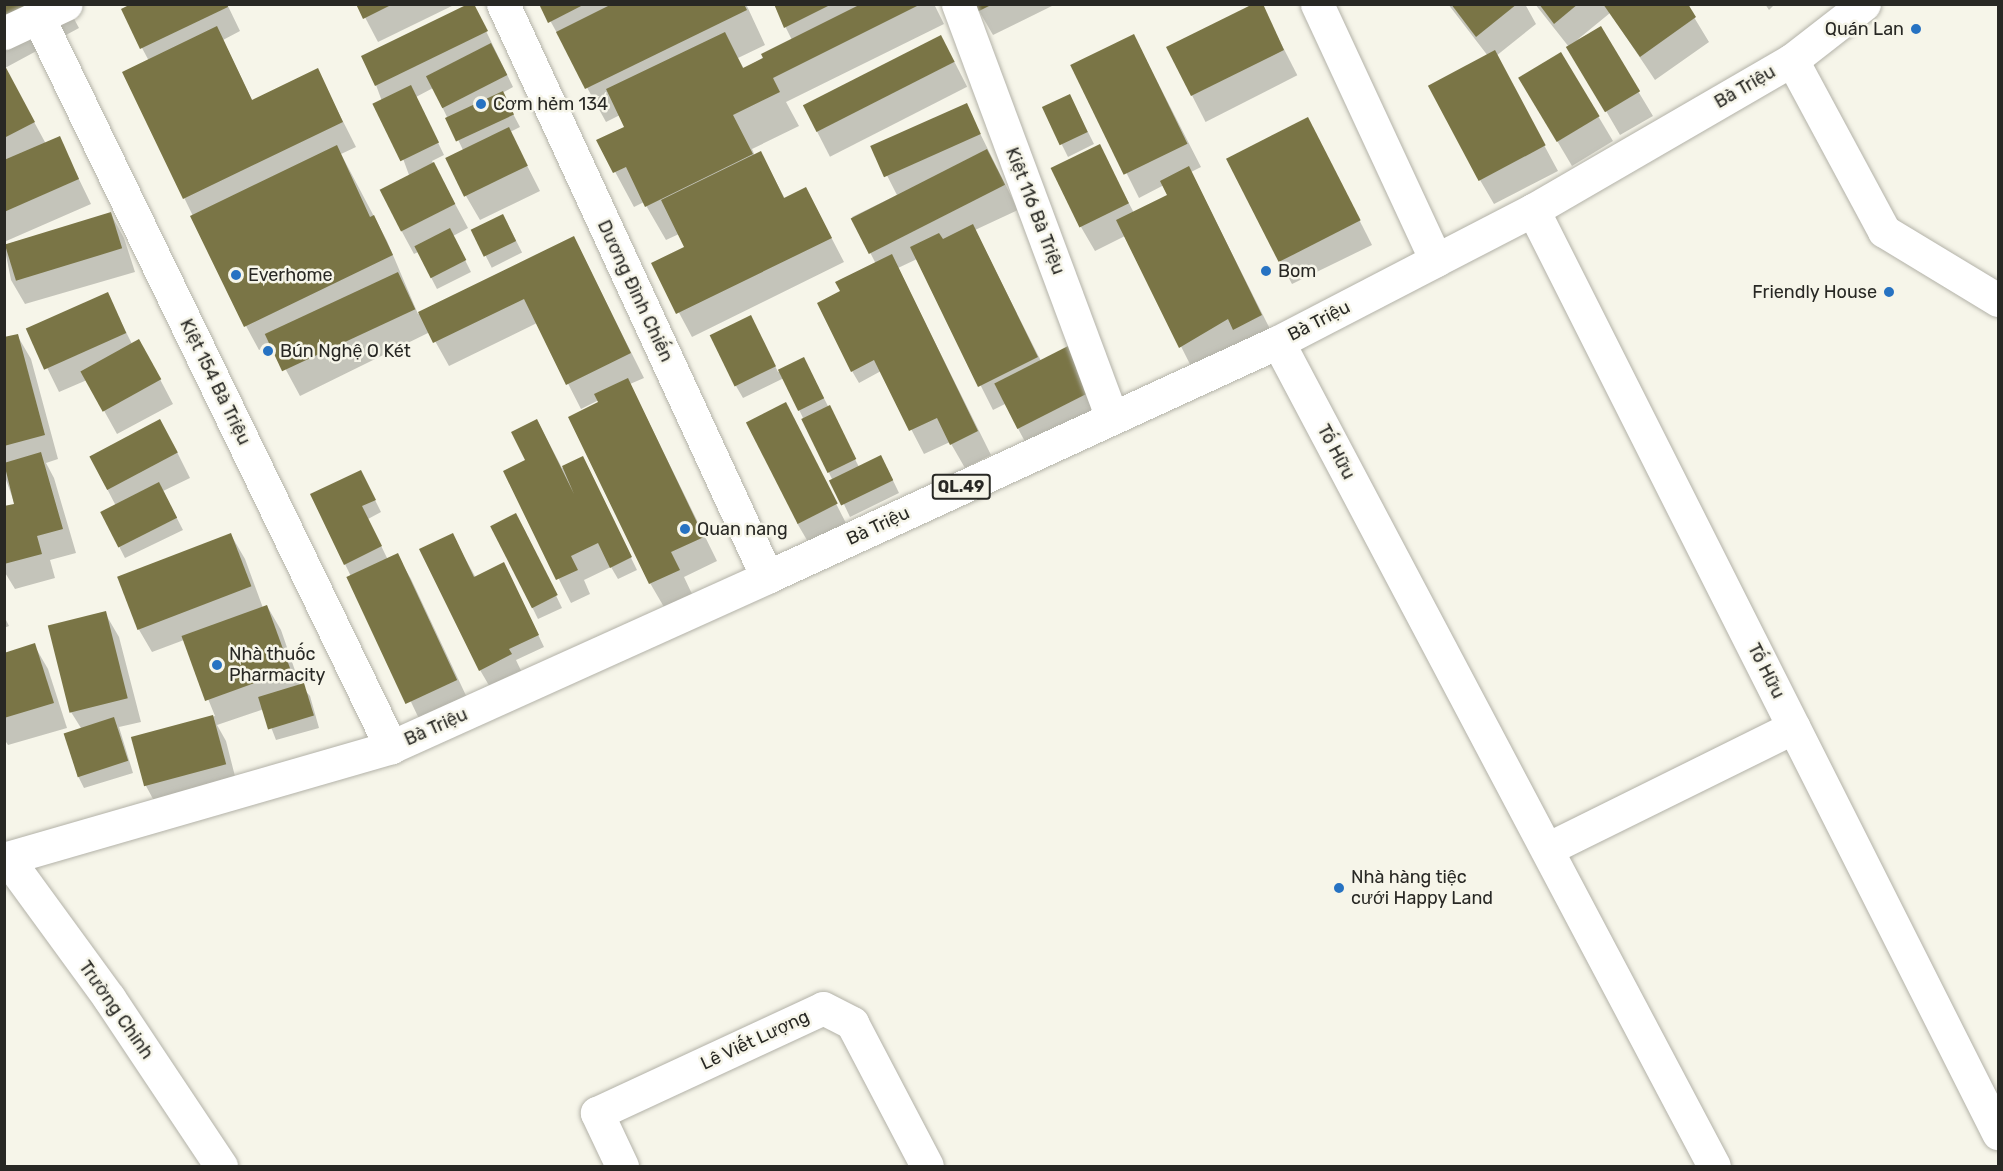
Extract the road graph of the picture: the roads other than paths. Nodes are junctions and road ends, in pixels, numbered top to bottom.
1 (503, 4) edge
2 (958, 4) edge
3 (1317, 4) edge
4 (1864, 4) edge
5 (52, 11) edge
6 (4, 33) edge
7 (1792, 60) junction
8 (1533, 210) junction
9 (1436, 260) junction
10 (1998, 300) edge
11 (1278, 342) junction
12 (1112, 417) junction
13 (767, 577) junction
14 (1794, 727) junction
15 (391, 747) junction
16 (1547, 849) junction
17 (5, 857) edge
18 (1998, 1133) edge
19 (221, 1167) edge
20 (622, 1167) edge
21 (927, 1167) edge
22 (1714, 1167) edge

1 - 13 main road, Dương Đình Chiến
2 - 12 main road, Kiệt 116 Bà Triệu
3 - 9 main road
4 - 7 main road, Bà Triệu / QL.49
5 - 6 main road
5 - 15 main road, Kiệt 154 Bà Triệu
7 - 8 main road, Bà Triệu / QL.49
7 - 10 main road
8 - 9 main road, Bà Triệu / QL.49
8 - 14 main road, Tố Hữu
9 - 11 main road, Bà Triệu / QL.49
11 - 12 main road, Bà Triệu / QL.49
11 - 16 main road, Tố Hữu
12 - 13 main road, Bà Triệu / QL.49
13 - 15 main road, Bà Triệu / QL.49
14 - 16 main road
14 - 18 main road, Tố Hữu
15 - 17 main road, Bà Triệu / QL.49
16 - 22 main road, Tố Hữu
17 - 19 main road, Trường Chinh
20 - 21 main road, Lê Viết Lượng

